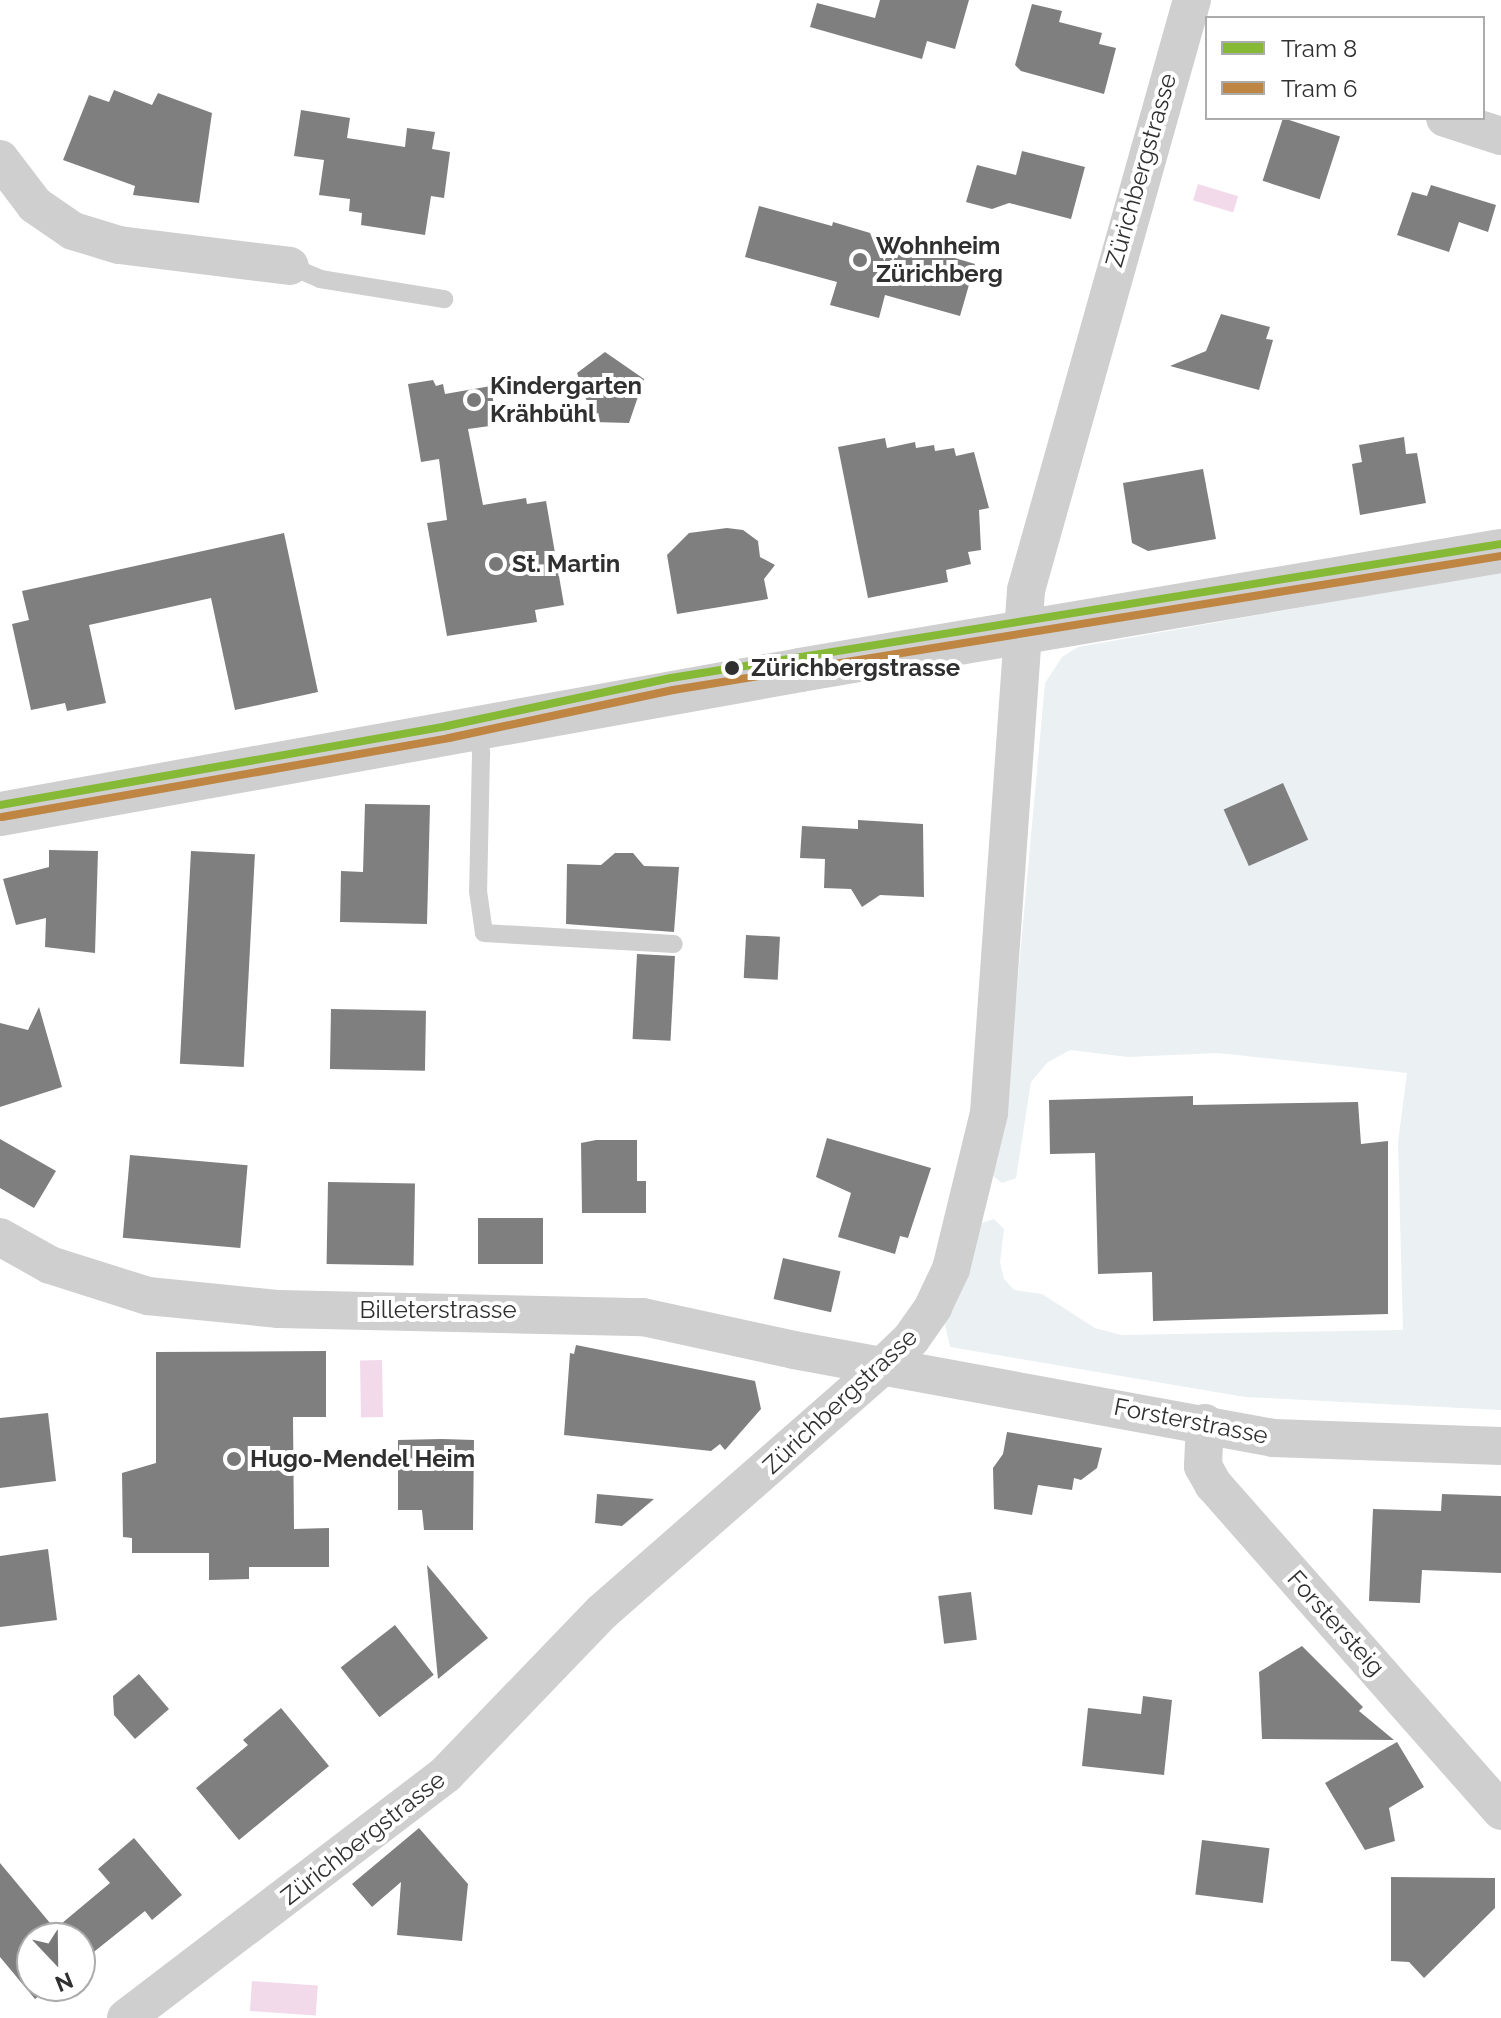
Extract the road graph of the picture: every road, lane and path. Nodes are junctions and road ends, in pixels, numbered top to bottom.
1 (1193, 25) edge
2 (1451, 120) edge
3 (1501, 136) edge
4 (0, 159) edge
5 (290, 266) joint
6 (444, 299) dead end
7 (1501, 551) edge
8 (1025, 631) junction
9 (476, 729) junction
10 (0, 814) edge
11 (674, 944) dead end
12 (0, 1237) edge
13 (883, 1366) junction
14 (1205, 1423) junction
15 (1501, 1446) edge
16 (1501, 1811) edge
17 (126, 2018) edge

1 - 8 street, Zürichbergstrasse
2 - 3 street
4 - 5 street
5 - 6 lane
7 - 8 street
8 - 9 street
8 - 13 street, Zürichbergstrasse
9 - 10 street
9 - 11 lane
12 - 13 street, Billeterstrasse
13 - 14 street, Forsterstrasse
13 - 17 street, Zürichbergstrasse
14 - 15 street, Forsterstrasse
14 - 16 street, Forstersteig

